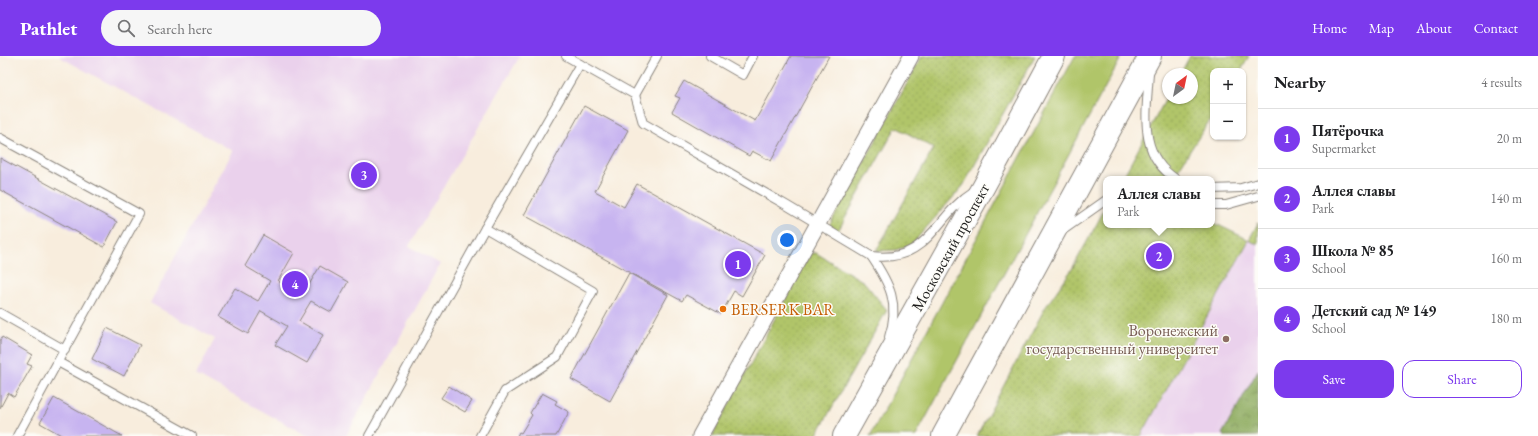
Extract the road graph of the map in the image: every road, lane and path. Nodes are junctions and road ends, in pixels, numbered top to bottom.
1 (657, 56) edge
2 (710, 56) edge
3 (753, 56) edge
4 (911, 56) edge
5 (1054, 56) edge
6 (570, 57) edge
7 (1150, 57) edge
8 (580, 64) junction
9 (635, 95) junction
10 (0, 138) edge
11 (1171, 176) edge
12 (1258, 182) edge
13 (984, 186) junction
14 (1215, 189) edge
15 (1258, 196) edge
16 (1103, 202) edge
17 (1215, 205) edge
18 (818, 224) junction
19 (485, 228) junction
20 (1052, 239) junction
21 (871, 256) junction
22 (0, 313) edge
23 (65, 350) junction
24 (58, 362) junction
25 (872, 387) junction
26 (17, 436) edge
27 (192, 436) edge
28 (369, 436) edge
29 (480, 436) edge
30 (700, 436) edge
31 (844, 436) edge
32 (943, 436) edge

1 - 9 lane
2 - 3 lane
4 - 18 street
5 - 13 main road, Московский проспект
6 - 8 lane
7 - 11 lane
7 - 20 main road
8 - 9 lane
8 - 19 lane
9 - 18 lane
10 - 23 lane
12 - 14 lane
13 - 21 lane
13 - 25 main road, Московский проспект
15 - 17 lane
16 - 20 lane
18 - 21 lane
18 - 30 street
19 - 28 lane
19 - 29 lane
20 - 32 main road
21 - 25 lane
22 - 23 lane
23 - 24 lane
24 - 26 lane
24 - 27 lane
25 - 31 main road, Московский проспект

